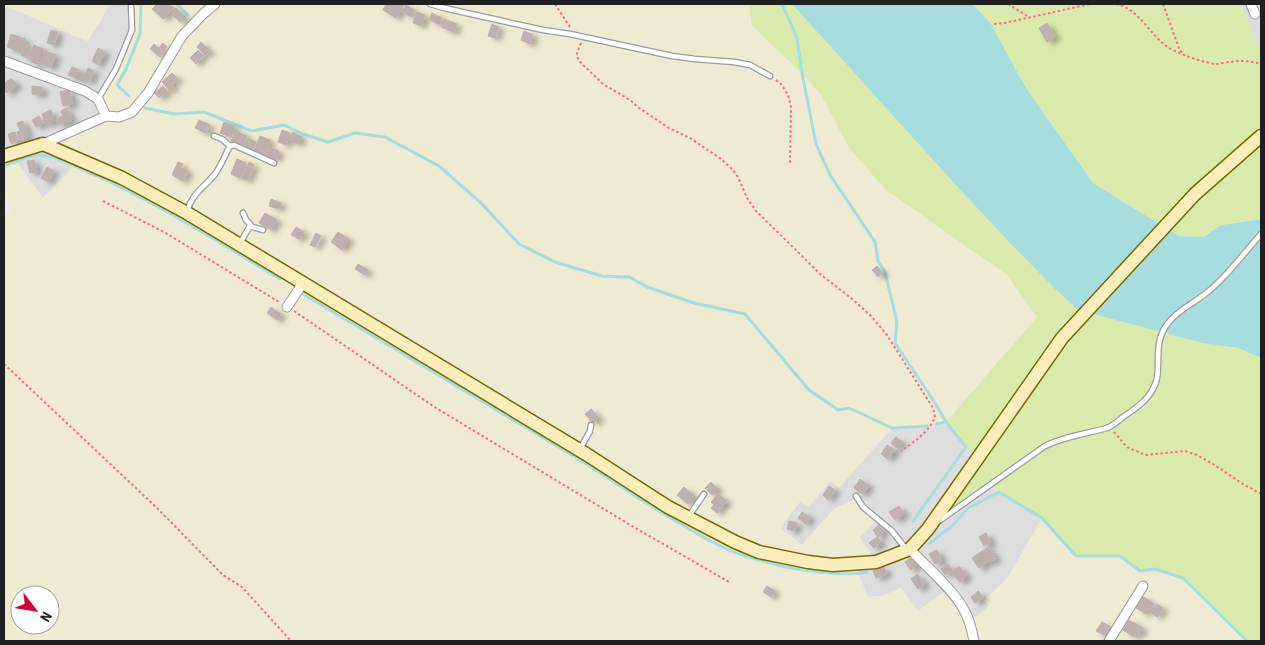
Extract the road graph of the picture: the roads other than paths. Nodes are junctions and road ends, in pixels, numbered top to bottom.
1 (131, 4) edge
2 (215, 4) edge
3 (430, 4) edge
4 (1251, 4) edge
5 (1255, 14) dead end
6 (4, 61) edge
7 (770, 76) road end
8 (98, 99) junction
9 (106, 116) junction
10 (214, 136) dead end
11 (1261, 136) edge
12 (43, 144) junction
13 (230, 146) junction
14 (4, 156) edge
15 (274, 163) dead end
16 (187, 212) junction
17 (243, 213) dead end
18 (250, 226) junction
19 (264, 230) dead end
20 (1261, 234) edge
21 (239, 244) junction
22 (303, 283) junction
23 (287, 306) road end
24 (591, 425) dead end
25 (579, 450) junction
26 (704, 494) dead end
27 (856, 496) dead end
28 (688, 517) junction
29 (928, 529) junction
30 (908, 550) junction
31 (1143, 586) dead end
32 (974, 641) edge
33 (1109, 641) edge

1 - 8 lane
2 - 9 street
3 - 7 lane
4 - 5 street
6 - 8 street
8 - 9 street
9 - 12 street
10 - 13 lane
11 - 29 main road
12 - 14 main road
12 - 16 main road
13 - 15 lane
13 - 16 lane
16 - 21 main road
17 - 18 lane
18 - 19 lane
18 - 21 lane
20 - 29 lane
21 - 22 main road
22 - 23 street
22 - 25 main road
24 - 25 lane
25 - 28 main road
26 - 28 lane
27 - 30 lane
28 - 30 main road
29 - 30 main road
30 - 32 street
31 - 33 street

